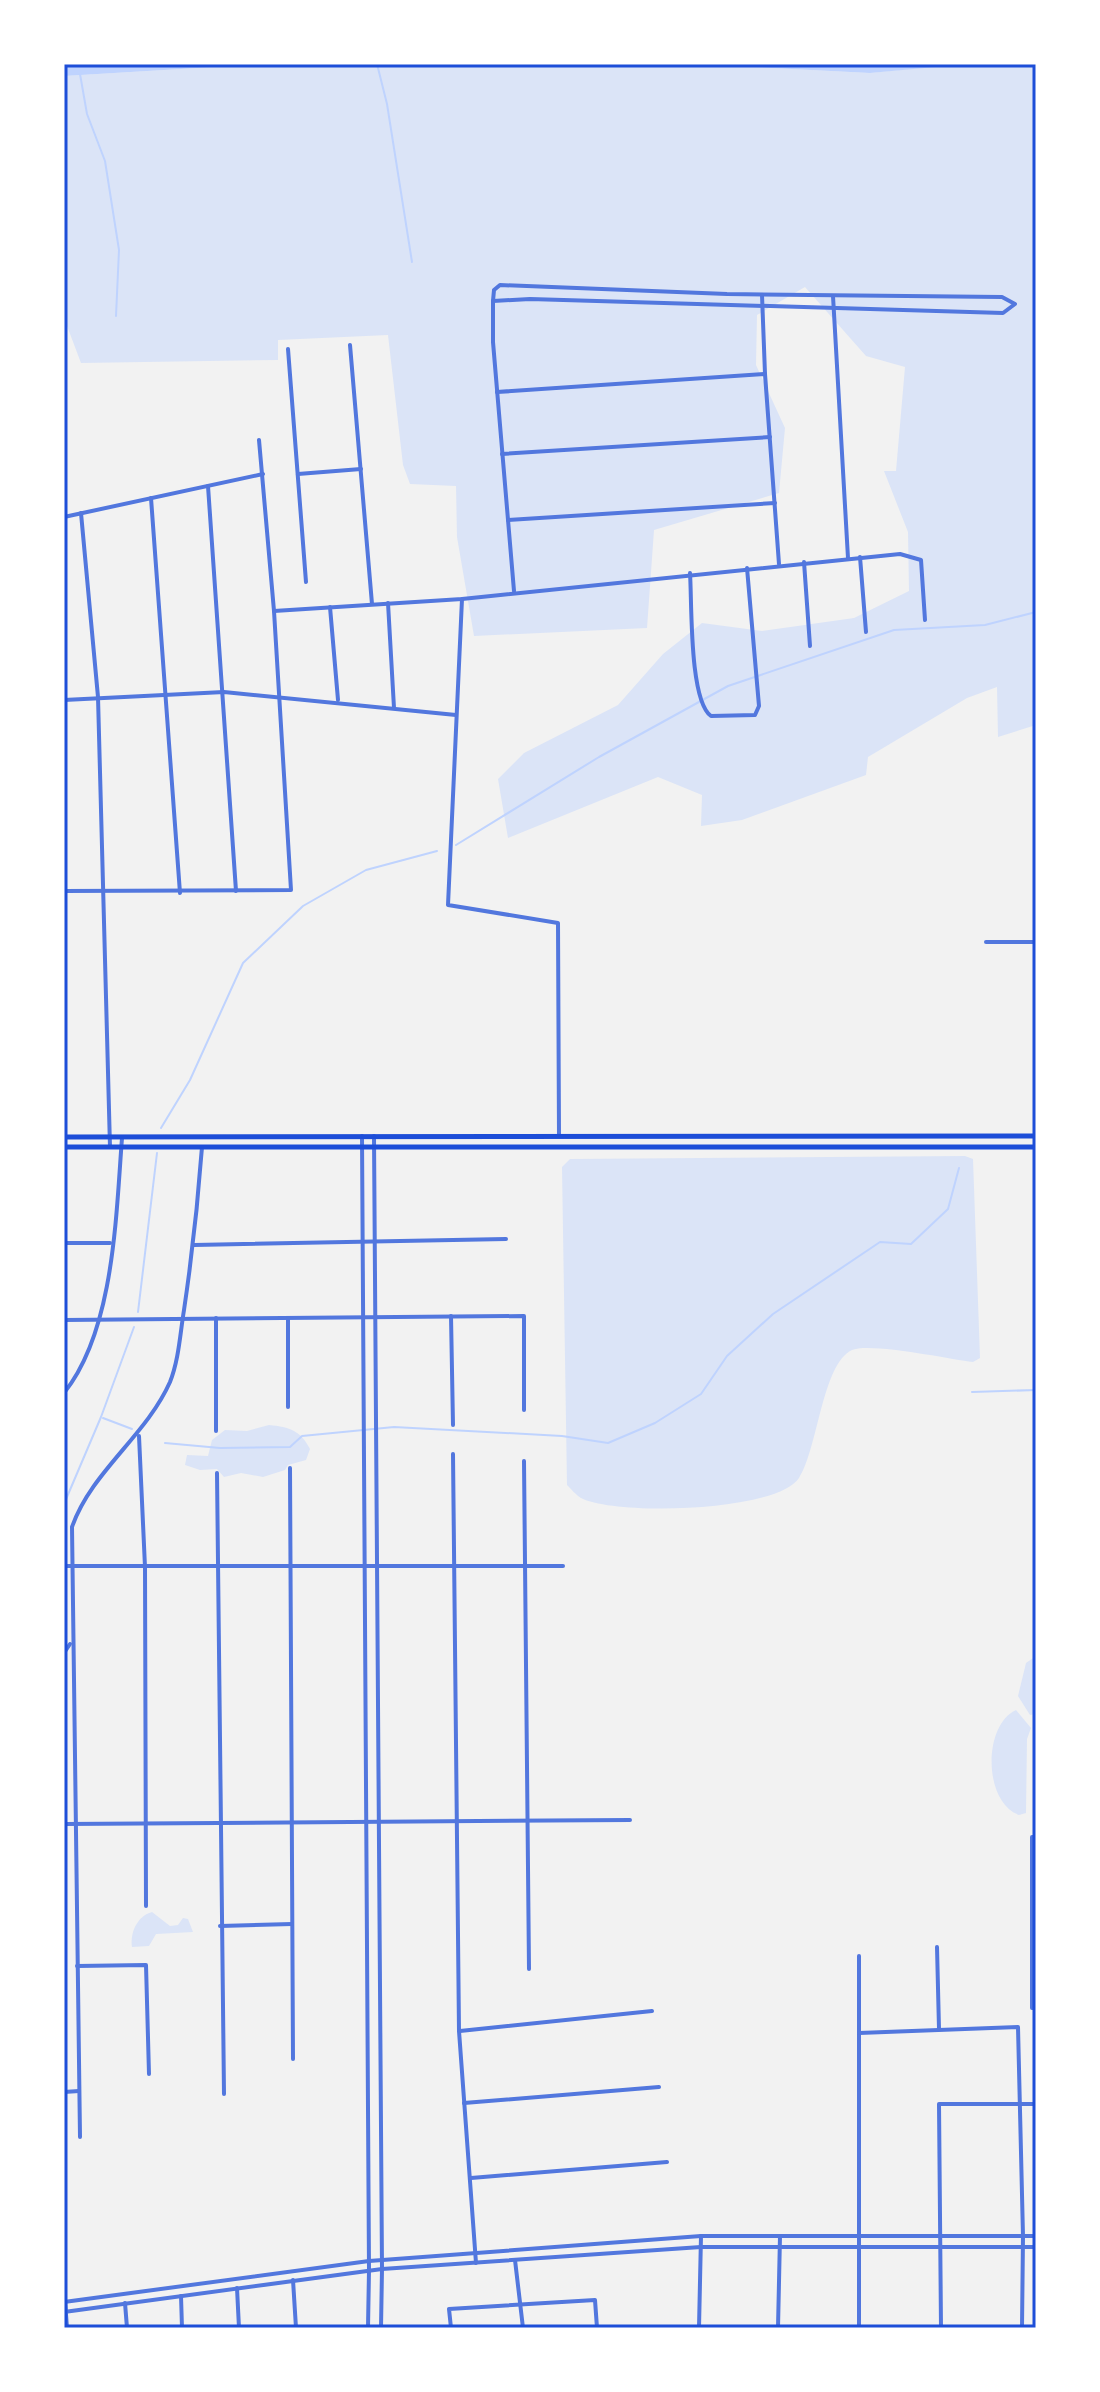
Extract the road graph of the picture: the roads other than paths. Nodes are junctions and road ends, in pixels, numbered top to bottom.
1 (762, 295) junction
2 (833, 296) junction
3 (493, 301) junction
4 (762, 308) junction
5 (835, 310) junction
6 (350, 345) dead end
7 (288, 349) dead end
8 (765, 374) junction
9 (497, 392) junction
10 (770, 437) junction
11 (259, 440) dead end
12 (502, 454) junction
13 (361, 469) junction
14 (263, 474) junction
15 (298, 474) junction
16 (208, 486) junction
17 (151, 498) junction
18 (775, 503) junction
19 (81, 513) junction
20 (64, 517) edge
21 (508, 520) junction
22 (860, 557) junction
23 (848, 558) junction
24 (804, 562) junction
25 (779, 564) junction
26 (747, 568) junction
27 (690, 573) junction
28 (306, 582) dead end
29 (514, 591) junction
30 (462, 599) junction
31 (388, 603) junction
32 (372, 604) junction
33 (330, 607) junction
34 (274, 611) junction
35 (925, 620) dead end
36 (866, 632) dead end
37 (810, 646) dead end
38 (224, 692) junction
39 (166, 693) junction
40 (98, 697) junction
41 (279, 697) junction
42 (64, 700) edge
43 (338, 701) junction
44 (394, 708) junction
45 (456, 715) junction
46 (64, 891) edge
47 (105, 891) junction
48 (236, 891) junction
49 (180, 893) junction
50 (986, 942) dead end
51 (1036, 942) edge
52 (122, 1136) junction
53 (362, 1136) junction
54 (374, 1136) junction
55 (559, 1136) junction
56 (1036, 1136) edge
57 (64, 1137) edge
58 (110, 1137) junction
59 (362, 1146) junction
60 (374, 1146) junction
61 (64, 1147) edge
62 (110, 1147) junction
63 (122, 1147) junction
64 (202, 1147) junction
65 (1036, 1147) edge
66 (559, 1148) junction
67 (362, 1239) junction
68 (376, 1239) junction
69 (506, 1239) dead end
70 (64, 1243) edge
71 (111, 1243) junction
72 (194, 1245) junction
73 (451, 1316) junction
74 (363, 1317) junction
75 (183, 1318) junction
76 (216, 1318) junction
77 (288, 1318) junction
78 (377, 1318) junction
79 (64, 1320) edge
80 (101, 1320) junction
81 (64, 1393) edge
82 (288, 1407) dead end
83 (524, 1410) dead end
84 (453, 1425) dead end
85 (216, 1431) dead end
86 (139, 1434) junction
87 (453, 1454) dead end
88 (524, 1461) dead end
89 (290, 1468) dead end
90 (217, 1473) dead end
91 (64, 1566) edge
92 (72, 1566) junction
93 (218, 1566) junction
94 (290, 1566) junction
95 (563, 1566) dead end
96 (145, 1567) junction
97 (366, 1568) junction
98 (377, 1568) junction
99 (523, 1568) junction
100 (452, 1569) junction
101 (72, 1642) junction
102 (64, 1653) edge
103 (1035, 1762) edge
104 (1036, 1803) edge
105 (454, 1819) junction
106 (527, 1820) junction
107 (630, 1820) dead end
108 (291, 1821) junction
109 (366, 1822) junction
110 (378, 1822) junction
111 (146, 1823) junction
112 (219, 1823) junction
113 (64, 1824) edge
114 (75, 1824) junction
115 (1034, 1837) edge
116 (146, 1906) dead end
117 (292, 1924) junction
118 (220, 1926) junction
119 (1034, 1930) edge
120 (937, 1947) dead end
121 (859, 1956) dead end
122 (77, 1966) junction
123 (529, 1969) dead end
124 (380, 1984) junction
125 (367, 1985) junction
126 (1034, 2008) edge
127 (652, 2011) dead end
128 (939, 2029) junction
129 (459, 2031) junction
130 (859, 2033) junction
131 (293, 2059) dead end
132 (149, 2074) dead end
133 (659, 2087) dead end
134 (79, 2091) junction
135 (64, 2092) edge
136 (224, 2094) dead end
137 (464, 2103) junction
138 (1020, 2104) junction
139 (1036, 2104) edge
140 (80, 2137) dead end
141 (667, 2162) dead end
142 (471, 2178) junction
143 (64, 2235) edge
144 (860, 2235) junction
145 (942, 2235) junction
146 (701, 2236) junction
147 (780, 2236) junction
148 (1023, 2236) junction
149 (1036, 2236) edge
150 (779, 2246) junction
151 (701, 2247) junction
152 (860, 2247) junction
153 (942, 2247) junction
154 (1023, 2247) junction
155 (1036, 2247) edge
156 (65, 2249) edge
157 (476, 2253) junction
158 (382, 2260) junction
159 (515, 2260) junction
160 (369, 2261) junction
161 (476, 2263) junction
162 (382, 2269) junction
163 (369, 2270) junction
164 (293, 2280) junction
165 (237, 2288) junction
166 (181, 2296) junction
167 (65, 2302) edge
168 (125, 2303) junction
169 (521, 2304) junction
170 (65, 2312) edge
171 (67, 2328) edge
172 (127, 2328) edge
173 (182, 2328) edge
174 (239, 2328) edge
175 (296, 2328) edge
176 (368, 2328) edge
177 (381, 2328) edge
178 (451, 2328) edge
179 (523, 2328) edge
180 (597, 2328) edge
181 (699, 2328) edge
182 (778, 2328) edge
183 (859, 2328) edge
184 (941, 2328) edge
185 (1022, 2328) edge

1 - 2 street
1 - 3 street
1 - 4 street
2 - 5 street
2 - 5 street
3 - 4 street
3 - 9 street
4 - 5 street
4 - 8 street
5 - 23 street
6 - 13 street
7 - 15 street
8 - 9 street
8 - 10 street
9 - 12 street
10 - 12 street
10 - 18 street
11 - 14 street
12 - 21 street
13 - 15 street
13 - 32 street
14 - 16 street
14 - 34 street
15 - 28 street
16 - 17 street
16 - 38 street
17 - 19 street
17 - 39 street
18 - 21 street
18 - 25 street
19 - 20 street
19 - 40 street
21 - 29 street
22 - 23 street
22 - 35 street
22 - 36 street
23 - 24 street
24 - 25 street
24 - 37 street
25 - 26 street
26 - 27 street
26 - 27 street
27 - 29 street
29 - 30 street
30 - 31 street
30 - 45 street
31 - 32 street
31 - 44 street
32 - 33 street
33 - 34 street
33 - 43 street
34 - 41 street
38 - 39 street
38 - 41 street
38 - 48 street
39 - 40 street
39 - 49 street
40 - 42 street
40 - 47 street
41 - 43 street
41 - 48 street
43 - 44 street
44 - 45 street
45 - 55 street
46 - 47 street
47 - 49 street
47 - 58 street
48 - 49 street
50 - 51 street
52 - 53 main road
52 - 58 main road
52 - 63 street
53 - 54 main road
53 - 59 street
54 - 55 main road
54 - 60 street
55 - 56 main road
55 - 66 main road
57 - 58 main road
58 - 62 street
59 - 60 main road
59 - 64 main road
59 - 67 street
60 - 66 main road
60 - 68 street
61 - 62 main road
62 - 63 main road
63 - 64 main road
63 - 71 street
64 - 72 street
65 - 66 main road
67 - 68 street
67 - 72 street
67 - 74 street
68 - 69 street
68 - 78 street
70 - 71 street
71 - 80 street
72 - 75 street
73 - 78 street
73 - 83 street
73 - 84 street
74 - 77 street
74 - 78 street
74 - 97 street
75 - 76 street
75 - 80 street
75 - 86 street
76 - 77 street
76 - 85 street
77 - 82 street
78 - 98 street
79 - 80 street
80 - 81 street
86 - 92 street
86 - 96 street
87 - 100 street
88 - 99 street
89 - 94 street
90 - 93 street
91 - 92 street
92 - 96 street
92 - 101 street
93 - 94 street
93 - 96 street
93 - 112 street
94 - 97 street
94 - 108 street
95 - 99 street
96 - 111 street
97 - 98 street
97 - 109 street
98 - 100 street
98 - 110 street
99 - 100 street
99 - 106 street
100 - 105 street
101 - 102 street
101 - 114 street
103 - 104 street
105 - 106 street
105 - 110 street
105 - 129 street
106 - 107 street
106 - 123 street
108 - 109 street
108 - 112 street
108 - 117 street
109 - 110 street
109 - 125 street
110 - 124 street
111 - 112 street
111 - 114 street
111 - 116 street
112 - 118 street
113 - 114 street
114 - 122 street
115 - 119 street
117 - 118 street
117 - 131 street
118 - 136 street
119 - 126 street
120 - 128 street
121 - 130 street
122 - 132 street
122 - 134 street
124 - 125 street
124 - 158 street
125 - 160 street
127 - 129 street
128 - 130 street
128 - 138 street
129 - 137 street
130 - 144 street
133 - 137 street
134 - 135 street
134 - 140 street
137 - 142 street
138 - 139 street
138 - 145 street
138 - 148 street
141 - 142 street
142 - 157 street
143 - 156 street
144 - 145 street
144 - 147 street
144 - 152 street
145 - 148 street
145 - 153 street
146 - 147 street
146 - 151 street
146 - 157 street
147 - 150 street
148 - 149 street
148 - 154 street
150 - 151 street
150 - 152 street
150 - 182 street
151 - 159 street
151 - 181 street
152 - 153 street
152 - 183 street
153 - 154 street
153 - 184 street
154 - 155 street
154 - 185 street
156 - 167 street
157 - 158 street
157 - 161 street
158 - 160 street
158 - 162 street
159 - 161 street
159 - 169 street
160 - 163 street
160 - 167 street
161 - 162 street
162 - 163 street
162 - 177 street
163 - 164 street
163 - 176 street
164 - 165 street
164 - 175 street
165 - 166 street
165 - 174 street
166 - 168 street
166 - 173 street
167 - 170 street
168 - 170 street
168 - 172 street
169 - 178 street
169 - 179 street
169 - 180 street
170 - 171 street

